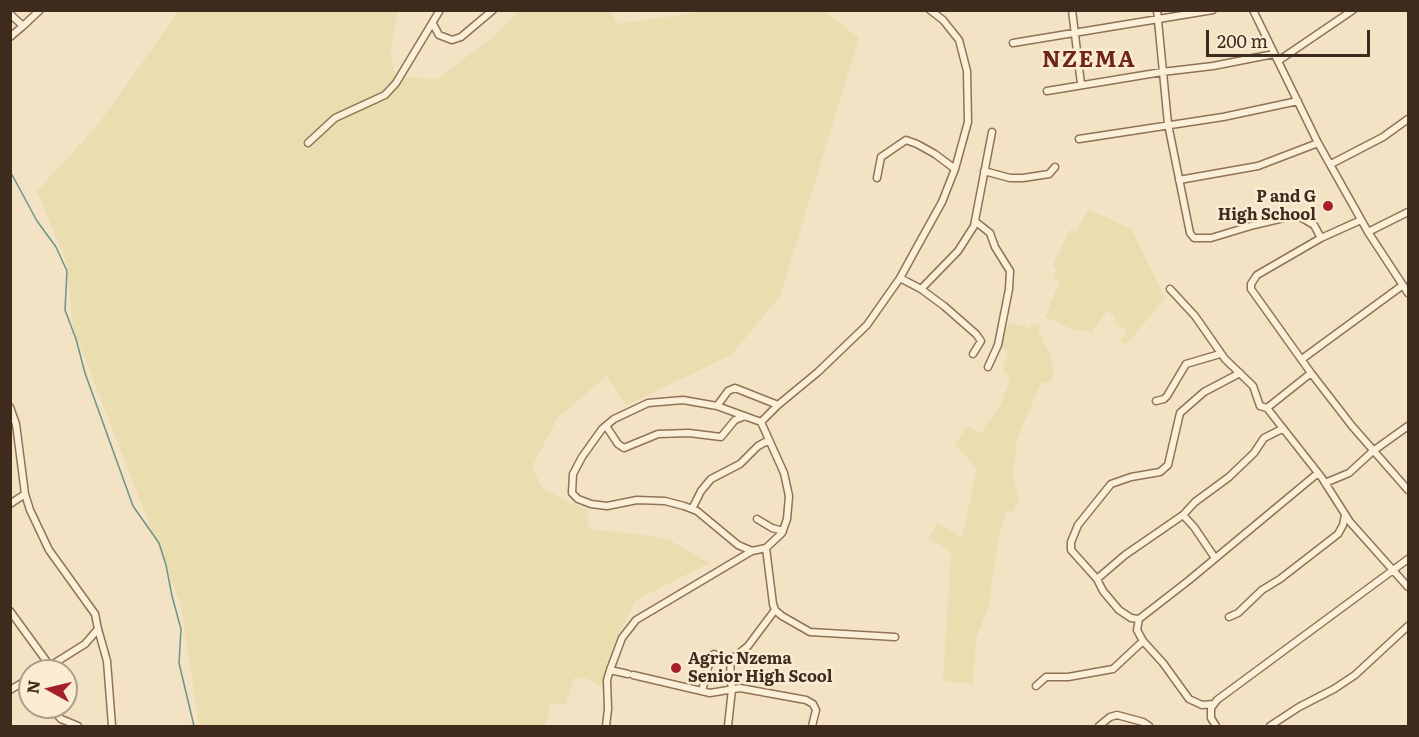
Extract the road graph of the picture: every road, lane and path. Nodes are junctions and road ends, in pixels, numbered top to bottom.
1 (40, 10) edge
2 (440, 10) edge
3 (493, 10) edge
4 (930, 10) edge
5 (1072, 10) edge
6 (1157, 10) edge
7 (1213, 10) edge
8 (1253, 10) edge
9 (1353, 10) edge
10 (10, 14) edge
11 (1158, 19) junction
12 (433, 24) junction
13 (23, 26) junction
14 (1075, 32) junction
15 (10, 37) edge
16 (1013, 42) dead end
17 (1274, 54) junction
18 (1278, 61) junction
19 (1162, 72) junction
20 (1081, 84) junction
21 (1047, 91) dead end
22 (1298, 101) junction
23 (1408, 119) edge
24 (1168, 124) junction
25 (992, 132) dead end
26 (1079, 139) dead end
27 (308, 143) dead end
28 (1318, 143) junction
29 (1331, 164) junction
30 (1055, 167) dead end
31 (955, 169) junction
32 (984, 171) junction
33 (877, 178) dead end
34 (1179, 180) junction
35 (1408, 212) edge
36 (1361, 220) junction
37 (976, 222) junction
38 (1368, 232) junction
39 (1321, 238) junction
40 (900, 278) junction
41 (1403, 285) junction
42 (921, 289) junction
43 (1170, 289) dead end
44 (1408, 293) edge
45 (972, 354) dead end
46 (1220, 354) junction
47 (1302, 358) junction
48 (988, 367) dead end
49 (1311, 373) junction
50 (1240, 374) junction
51 (1156, 401) dead end
52 (778, 405) junction
53 (717, 406) junction
54 (10, 407) edge
55 (1267, 408) junction
56 (745, 416) junction
57 (761, 422) junction
58 (606, 426) junction
59 (1408, 426) edge
60 (1282, 429) junction
61 (17, 432) junction
62 (10, 437) edge
63 (769, 440) junction
64 (1373, 451) junction
65 (1318, 473) junction
66 (1325, 483) junction
67 (1408, 490) edge
68 (25, 494) junction
69 (10, 504) edge
70 (692, 509) junction
71 (1345, 514) junction
72 (1183, 515) junction
73 (757, 519) dead end
74 (783, 531) junction
75 (766, 548) junction
76 (752, 551) junction
77 (1215, 558) junction
78 (1408, 559) edge
79 (1394, 569) junction
80 (1097, 579) junction
81 (1408, 587) edge
82 (775, 610) junction
83 (12, 615) edge
84 (1229, 617) dead end
85 (1139, 619) junction
86 (1408, 626) edge
87 (98, 629) junction
88 (895, 637) dead end
89 (1143, 641) junction
90 (45, 659) edge
91 (61, 659) edge
92 (731, 660) junction
93 (610, 670) junction
94 (1036, 686) dead end
95 (732, 689) junction
96 (702, 691) junction
97 (1213, 704) junction
98 (61, 719) edge
99 (78, 726) edge
100 (112, 726) edge
101 (606, 726) edge
102 (728, 726) edge
103 (812, 726) edge
104 (1099, 726) edge
105 (1149, 726) edge
106 (1216, 726) edge
107 (1270, 726) edge

1 - 13 street
2 - 12 street
3 - 12 street
4 - 31 street
5 - 14 street
6 - 11 street
7 - 11 street
8 - 17 street
9 - 18 street
10 - 13 street
11 - 14 street
11 - 19 street
12 - 27 street
13 - 15 street
14 - 16 street
14 - 20 street
17 - 18 street
17 - 19 street
18 - 22 street
19 - 20 street
19 - 24 street
20 - 21 street
22 - 24 street
22 - 28 street
23 - 29 street
24 - 26 street
24 - 34 street
25 - 32 street
28 - 29 street
28 - 34 street
29 - 36 street
30 - 32 street
31 - 33 street
31 - 40 street
32 - 37 street
34 - 39 street
35 - 38 street
36 - 38 street
36 - 39 street
37 - 42 street
37 - 48 street
38 - 41 street
39 - 47 street
40 - 42 street
40 - 52 street
41 - 44 street
41 - 47 street
42 - 45 street
43 - 46 street
46 - 50 street
46 - 51 street
47 - 49 street
49 - 55 street
49 - 64 street
50 - 55 street
50 - 80 street
52 - 53 street
52 - 57 street
53 - 56 street
53 - 58 street
54 - 61 street
55 - 60 street
56 - 57 street
56 - 58 street
57 - 63 street
58 - 70 street
59 - 64 street
60 - 65 street
60 - 72 street
61 - 62 street
61 - 68 street
63 - 70 street
63 - 74 street
64 - 66 street
64 - 67 street
65 - 66 street
65 - 77 street
66 - 71 street
68 - 69 street
68 - 87 street
70 - 76 street
71 - 79 street
71 - 84 street
72 - 77 street
72 - 80 street
73 - 74 street
74 - 75 street
75 - 76 street
75 - 82 street
76 - 93 street
77 - 85 street
78 - 79 street
79 - 81 street
79 - 97 street
80 - 85 street
82 - 88 street
82 - 92 street
83 - 90 street
85 - 89 street
86 - 107 street
87 - 91 street
87 - 100 street
89 - 94 street
89 - 97 street
92 - 95 street
92 - 96 street
93 - 96 street
93 - 101 street
95 - 96 street
95 - 102 street
95 - 103 street
97 - 106 street
98 - 99 street
104 - 105 street

